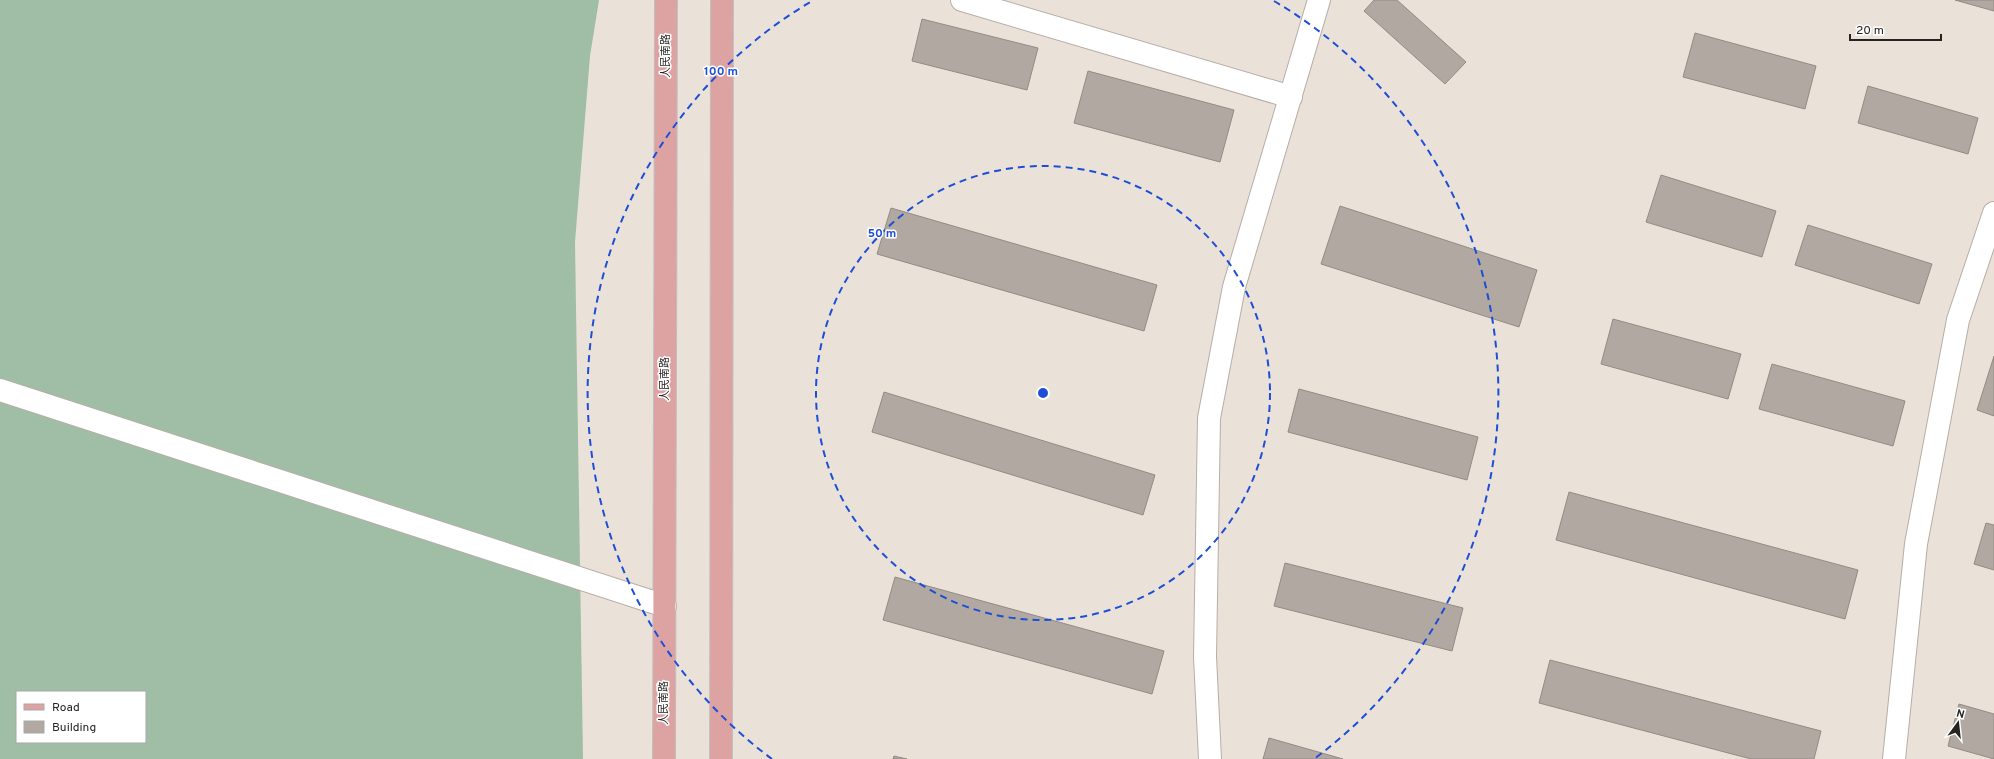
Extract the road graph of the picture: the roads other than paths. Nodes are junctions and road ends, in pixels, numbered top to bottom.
1 (666, 0) edge
2 (722, 0) edge
3 (962, 0) edge
4 (1319, 0) edge
5 (1290, 97) junction
6 (1994, 213) edge
7 (0, 390) edge
8 (665, 606) junction
9 (664, 759) edge
10 (722, 759) edge
11 (1210, 759) edge
12 (1894, 759) edge

1 - 8 main road, 人民南路
2 - 10 main road
3 - 5 lane
4 - 5 lane
5 - 11 lane
6 - 12 lane
7 - 8 lane
8 - 9 main road, 人民南路

